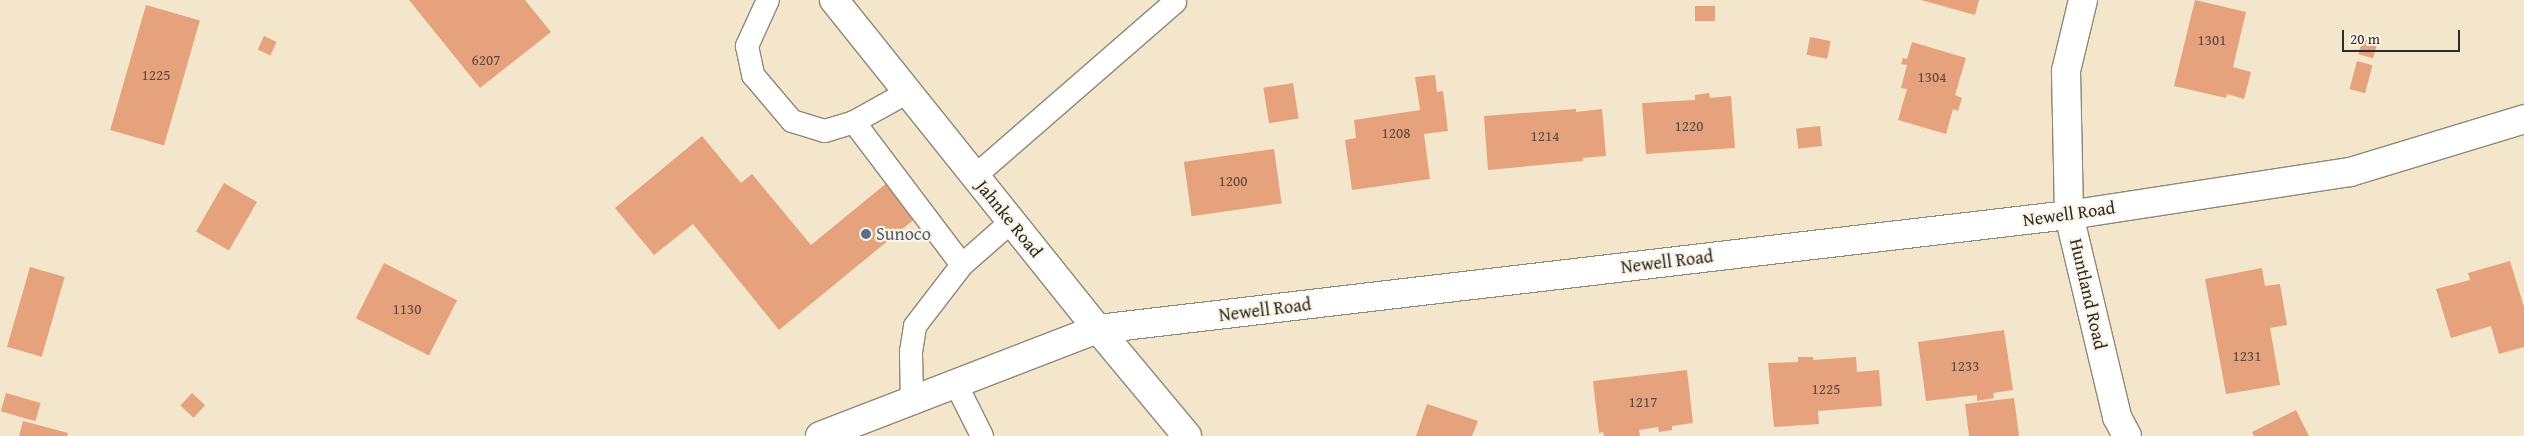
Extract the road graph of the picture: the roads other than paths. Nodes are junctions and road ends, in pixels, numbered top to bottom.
1 (768, 0) edge
2 (834, 0) edge
3 (2083, 0) edge
4 (1175, 2) dead end
5 (908, 92) junction
6 (2524, 119) edge
7 (854, 122) junction
8 (975, 176) junction
9 (2069, 215) junction
10 (1011, 222) junction
11 (962, 265) junction
12 (1098, 330) junction
13 (956, 384) junction
14 (912, 401) junction
15 (820, 436) edge
16 (982, 436) edge
17 (1187, 436) edge
18 (2127, 436) edge

1 - 7 lane
2 - 5 street, Jahnke Road
3 - 9 street, Huntland Road
4 - 8 lane
5 - 7 lane
5 - 8 street, Jahnke Road
6 - 9 street, Newell Road
7 - 11 lane
8 - 10 street, Jahnke Road
9 - 12 street, Newell Road
9 - 18 street, Huntland Road
10 - 11 lane
10 - 12 street, Jahnke Road
11 - 14 lane
12 - 13 street, Newell Road
12 - 17 street, Jahnke Road
13 - 14 street, Newell Road
13 - 16 lane
14 - 15 street, Newell Road

